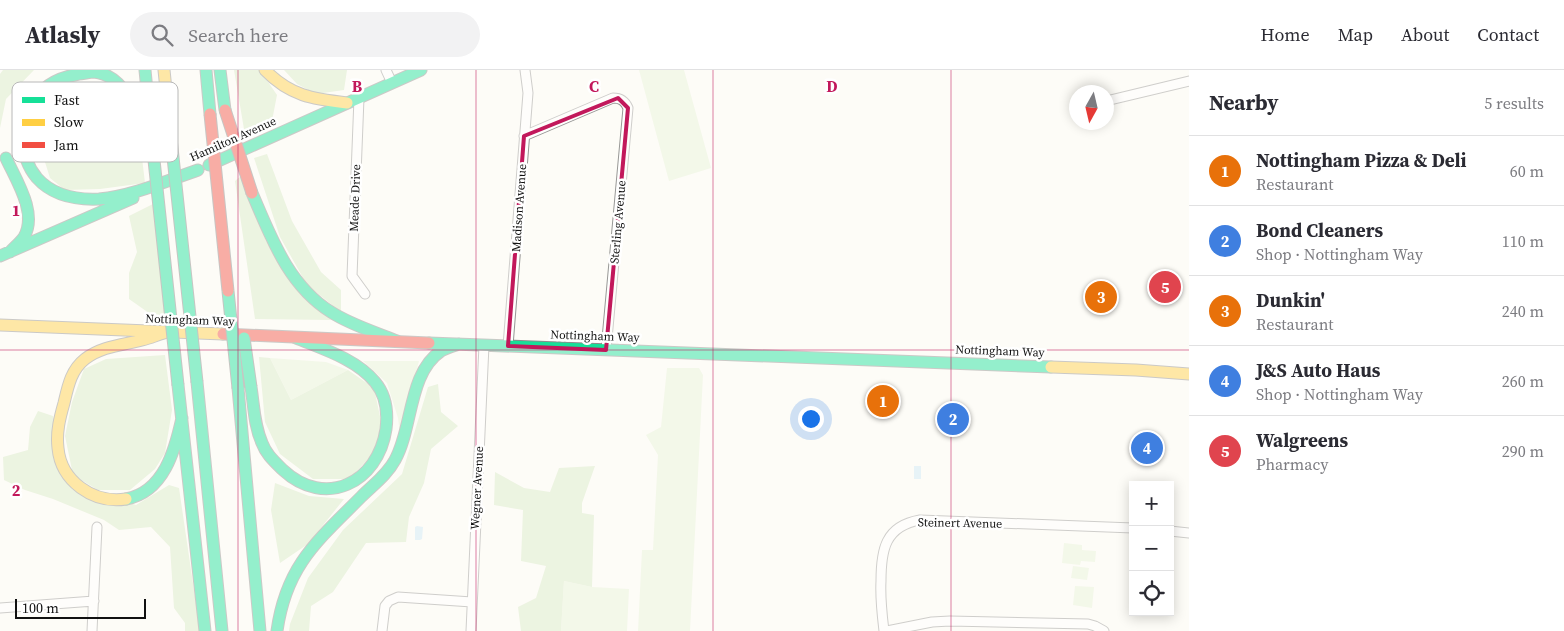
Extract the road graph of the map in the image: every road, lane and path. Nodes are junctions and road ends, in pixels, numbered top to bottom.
1 (206, 70) edge
2 (220, 70) edge
3 (265, 70) edge
4 (386, 70) edge
5 (421, 70) edge
6 (525, 70) edge
7 (1189, 81) edge
8 (40, 82) edge
9 (114, 82) edge
10 (392, 83) junction
11 (359, 98) junction
12 (1114, 99) edge
13 (347, 103) junction
14 (524, 136) junction
15 (4, 150) dead end
16 (20, 162) edge
17 (151, 162) edge
18 (174, 162) edge
19 (198, 170) junction
20 (222, 232) junction
21 (5, 254) edge
22 (365, 294) dead end
23 (0, 325) edge
24 (164, 333) junction
25 (296, 338) junction
26 (397, 342) junction
27 (458, 344) junction
28 (484, 345) junction
29 (508, 346) junction
30 (606, 350) junction
31 (1189, 374) edge
32 (182, 418) junction
33 (97, 527) dead end
34 (1129, 528) edge
35 (1174, 532) edge
36 (1189, 534) edge
37 (94, 601) junction
38 (472, 602) junction
39 (0, 608) edge
40 (92, 631) edge
41 (205, 631) edge
42 (222, 631) edge
43 (260, 631) edge
44 (277, 631) edge
45 (382, 631) edge
46 (471, 631) edge
47 (885, 631) edge
48 (1104, 631) edge

1 - 20 main road, bridge
2 - 26 main road, bridge
3 - 13 main road
4 - 10 street
5 - 10 main road, Hamilton Avenue
6 - 14 street, Madison Avenue
7 - 12 street
8 - 9 main road
10 - 11 main road, Hamilton Avenue
11 - 13 main road, Hamilton Avenue
11 - 22 street, Meade Drive
13 - 19 main road, Hamilton Avenue
14 - 29 street, Madison Avenue
14 - 30 street, Sterling Avenue
15 - 21 main road
16 - 19 main road
17 - 32 main road, bridge
18 - 42 main road, bridge
19 - 21 main road, Hamilton Avenue
20 - 25 main road, bridge
20 - 43 main road, bridge
23 - 24 main road, Nottingham Way
24 - 25 main road, Nottingham Way
24 - 32 main road
25 - 26 main road, Nottingham Way
26 - 27 main road, Nottingham Way
27 - 28 main road, Nottingham Way
27 - 44 main road
28 - 29 main road, Nottingham Way
28 - 38 street, Wegner Avenue
29 - 30 main road, Nottingham Way
30 - 31 main road, Nottingham Way
32 - 41 main road
33 - 37 street
34 - 47 street, Steinert Avenue
35 - 36 street
37 - 39 street
37 - 40 street
38 - 45 street
38 - 46 street, Wegner Avenue
47 - 48 street

